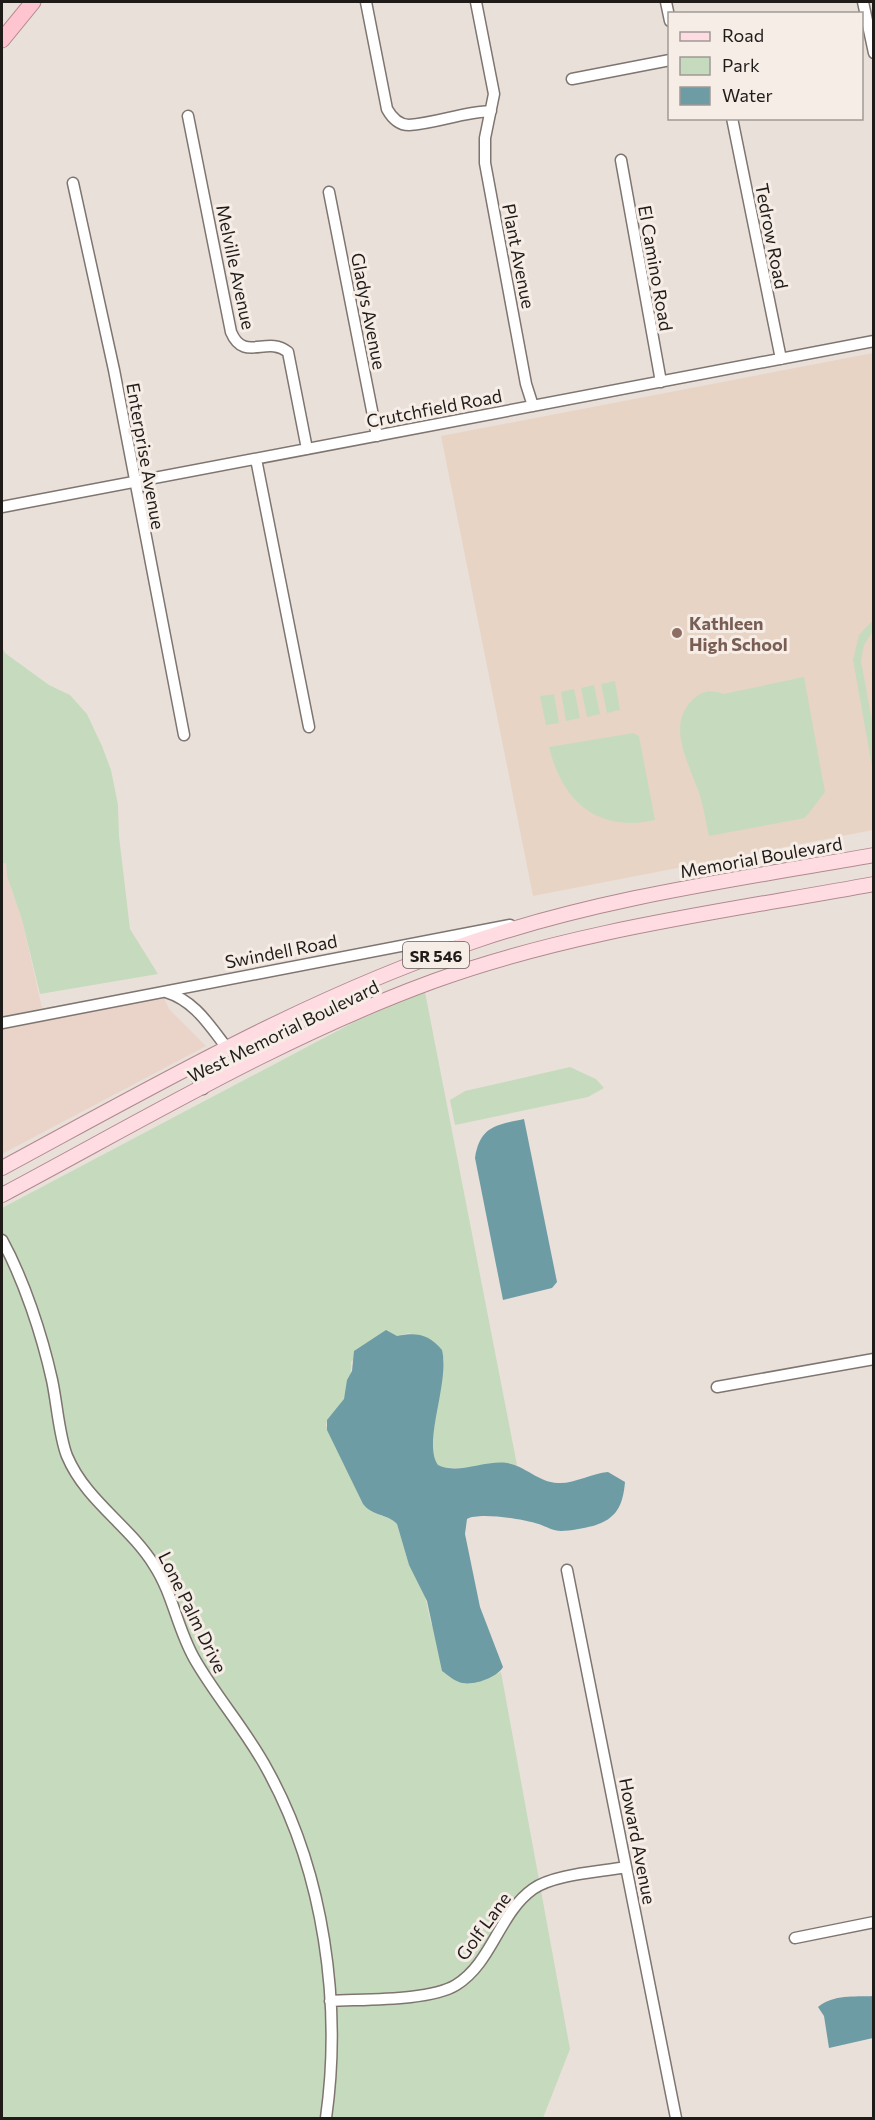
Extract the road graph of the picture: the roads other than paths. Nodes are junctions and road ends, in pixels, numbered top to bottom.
1 (33, 2) edge
2 (366, 2) edge
3 (476, 2) edge
4 (863, 2) edge
5 (864, 22) edge
6 (2, 40) edge
7 (873, 53) edge
8 (668, 60) edge
9 (572, 79) dead end
10 (491, 111) junction
11 (188, 116) dead end
12 (732, 120) edge
13 (621, 160) dead end
14 (73, 183) dead end
15 (329, 192) dead end
16 (873, 341) edge
17 (781, 359) junction
18 (661, 382) junction
19 (533, 406) junction
20 (377, 436) junction
21 (307, 449) junction
22 (256, 459) junction
23 (134, 482) junction
24 (2, 507) edge
25 (309, 727) dead end
26 (184, 735) dead end
27 (873, 855) edge
28 (873, 884) edge
29 (656, 894) joint
30 (566, 914) junction
31 (203, 984) junction
32 (163, 992) junction
33 (198, 1010) junction
34 (2, 1023) edge
35 (284, 1046) junction
36 (227, 1048) junction
37 (191, 1067) junction
38 (203, 1089) junction
39 (2, 1167) edge
40 (2, 1195) edge
41 (2, 1240) edge
42 (873, 1359) edge
43 (717, 1387) dead end
44 (567, 1570) dead end
45 (626, 1867) junction
46 (873, 1922) edge
47 (795, 1938) dead end
48 (330, 2001) junction
49 (326, 2118) edge
50 (676, 2118) edge

1 - 6 highway
2 - 10 street
3 - 10 street, Plant Avenue
4 - 5 street
5 - 7 street
8 - 9 street
10 - 19 street, Plant Avenue
11 - 21 street, Melville Avenue
12 - 17 street, Tedrow Road
13 - 18 street, El Camino Road
14 - 23 street, Enterprise Avenue
15 - 20 street, Gladys Avenue
16 - 17 street, Crutchfield Road
17 - 18 street, Crutchfield Road
18 - 19 street, Crutchfield Road
19 - 20 street, Crutchfield Road
20 - 21 street, Crutchfield Road
21 - 22 street, Crutchfield Road
22 - 23 street, Crutchfield Road
22 - 25 street
23 - 24 street, Crutchfield Road
23 - 26 street, Enterprise Avenue
27 - 29 main road, Memorial Boulevard / SR 546
28 - 35 main road, West Memorial Boulevard / SR 546
29 - 30 main road, West Memorial Boulevard / SR 546
30 - 31 street, Swindell Road
30 - 36 main road, West Memorial Boulevard / SR 546
31 - 32 street, Swindell Road
31 - 33 street
32 - 33 street
32 - 34 street, Swindell Road
33 - 36 street
35 - 36 main road
35 - 38 main road, West Memorial Boulevard / SR 546
36 - 37 main road, West Memorial Boulevard / SR 546
37 - 38 street
37 - 39 main road, West Memorial Boulevard / SR 546
38 - 40 main road, West Memorial Boulevard / SR 546
41 - 48 street, Lone Palm Drive
42 - 43 street
44 - 45 street, Howard Avenue
45 - 48 street, Golf Lane
45 - 50 street, Howard Avenue
46 - 47 street
48 - 49 street, Lone Palm Drive

